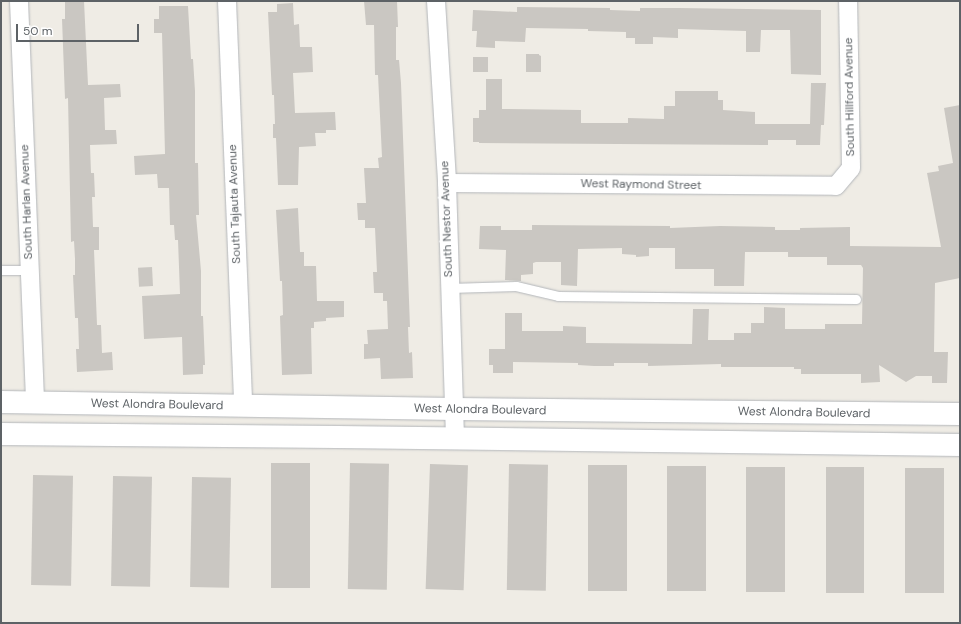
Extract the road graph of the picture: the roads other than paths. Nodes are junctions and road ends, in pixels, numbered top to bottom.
1 (19, 1) edge
2 (226, 1) edge
3 (436, 1) edge
4 (848, 1) edge
5 (447, 183) junction
6 (836, 186) joint
7 (1, 270) edge
8 (30, 270) junction
9 (449, 288) junction
10 (856, 299) dead end
11 (1, 402) edge
12 (35, 402) junction
13 (243, 406) junction
14 (454, 409) junction
15 (960, 414) edge
16 (1, 434) edge
17 (455, 438) junction
18 (960, 445) edge

1 - 8 street, South Harlan Avenue
2 - 13 street, South Tajauta Avenue
3 - 5 street, South Nestor Avenue
4 - 6 street, South Hillford Avenue
5 - 6 street, West Raymond Street
5 - 9 street, South Nestor Avenue
7 - 8 lane
8 - 12 street, South Harlan Avenue
9 - 10 lane
9 - 14 street, South Nestor Avenue
11 - 12 main road, West Alondra Boulevard
12 - 13 main road, West Alondra Boulevard
13 - 14 main road, West Alondra Boulevard
14 - 15 main road, West Alondra Boulevard
14 - 17 street, South Nestor Avenue
16 - 17 main road
17 - 18 main road

